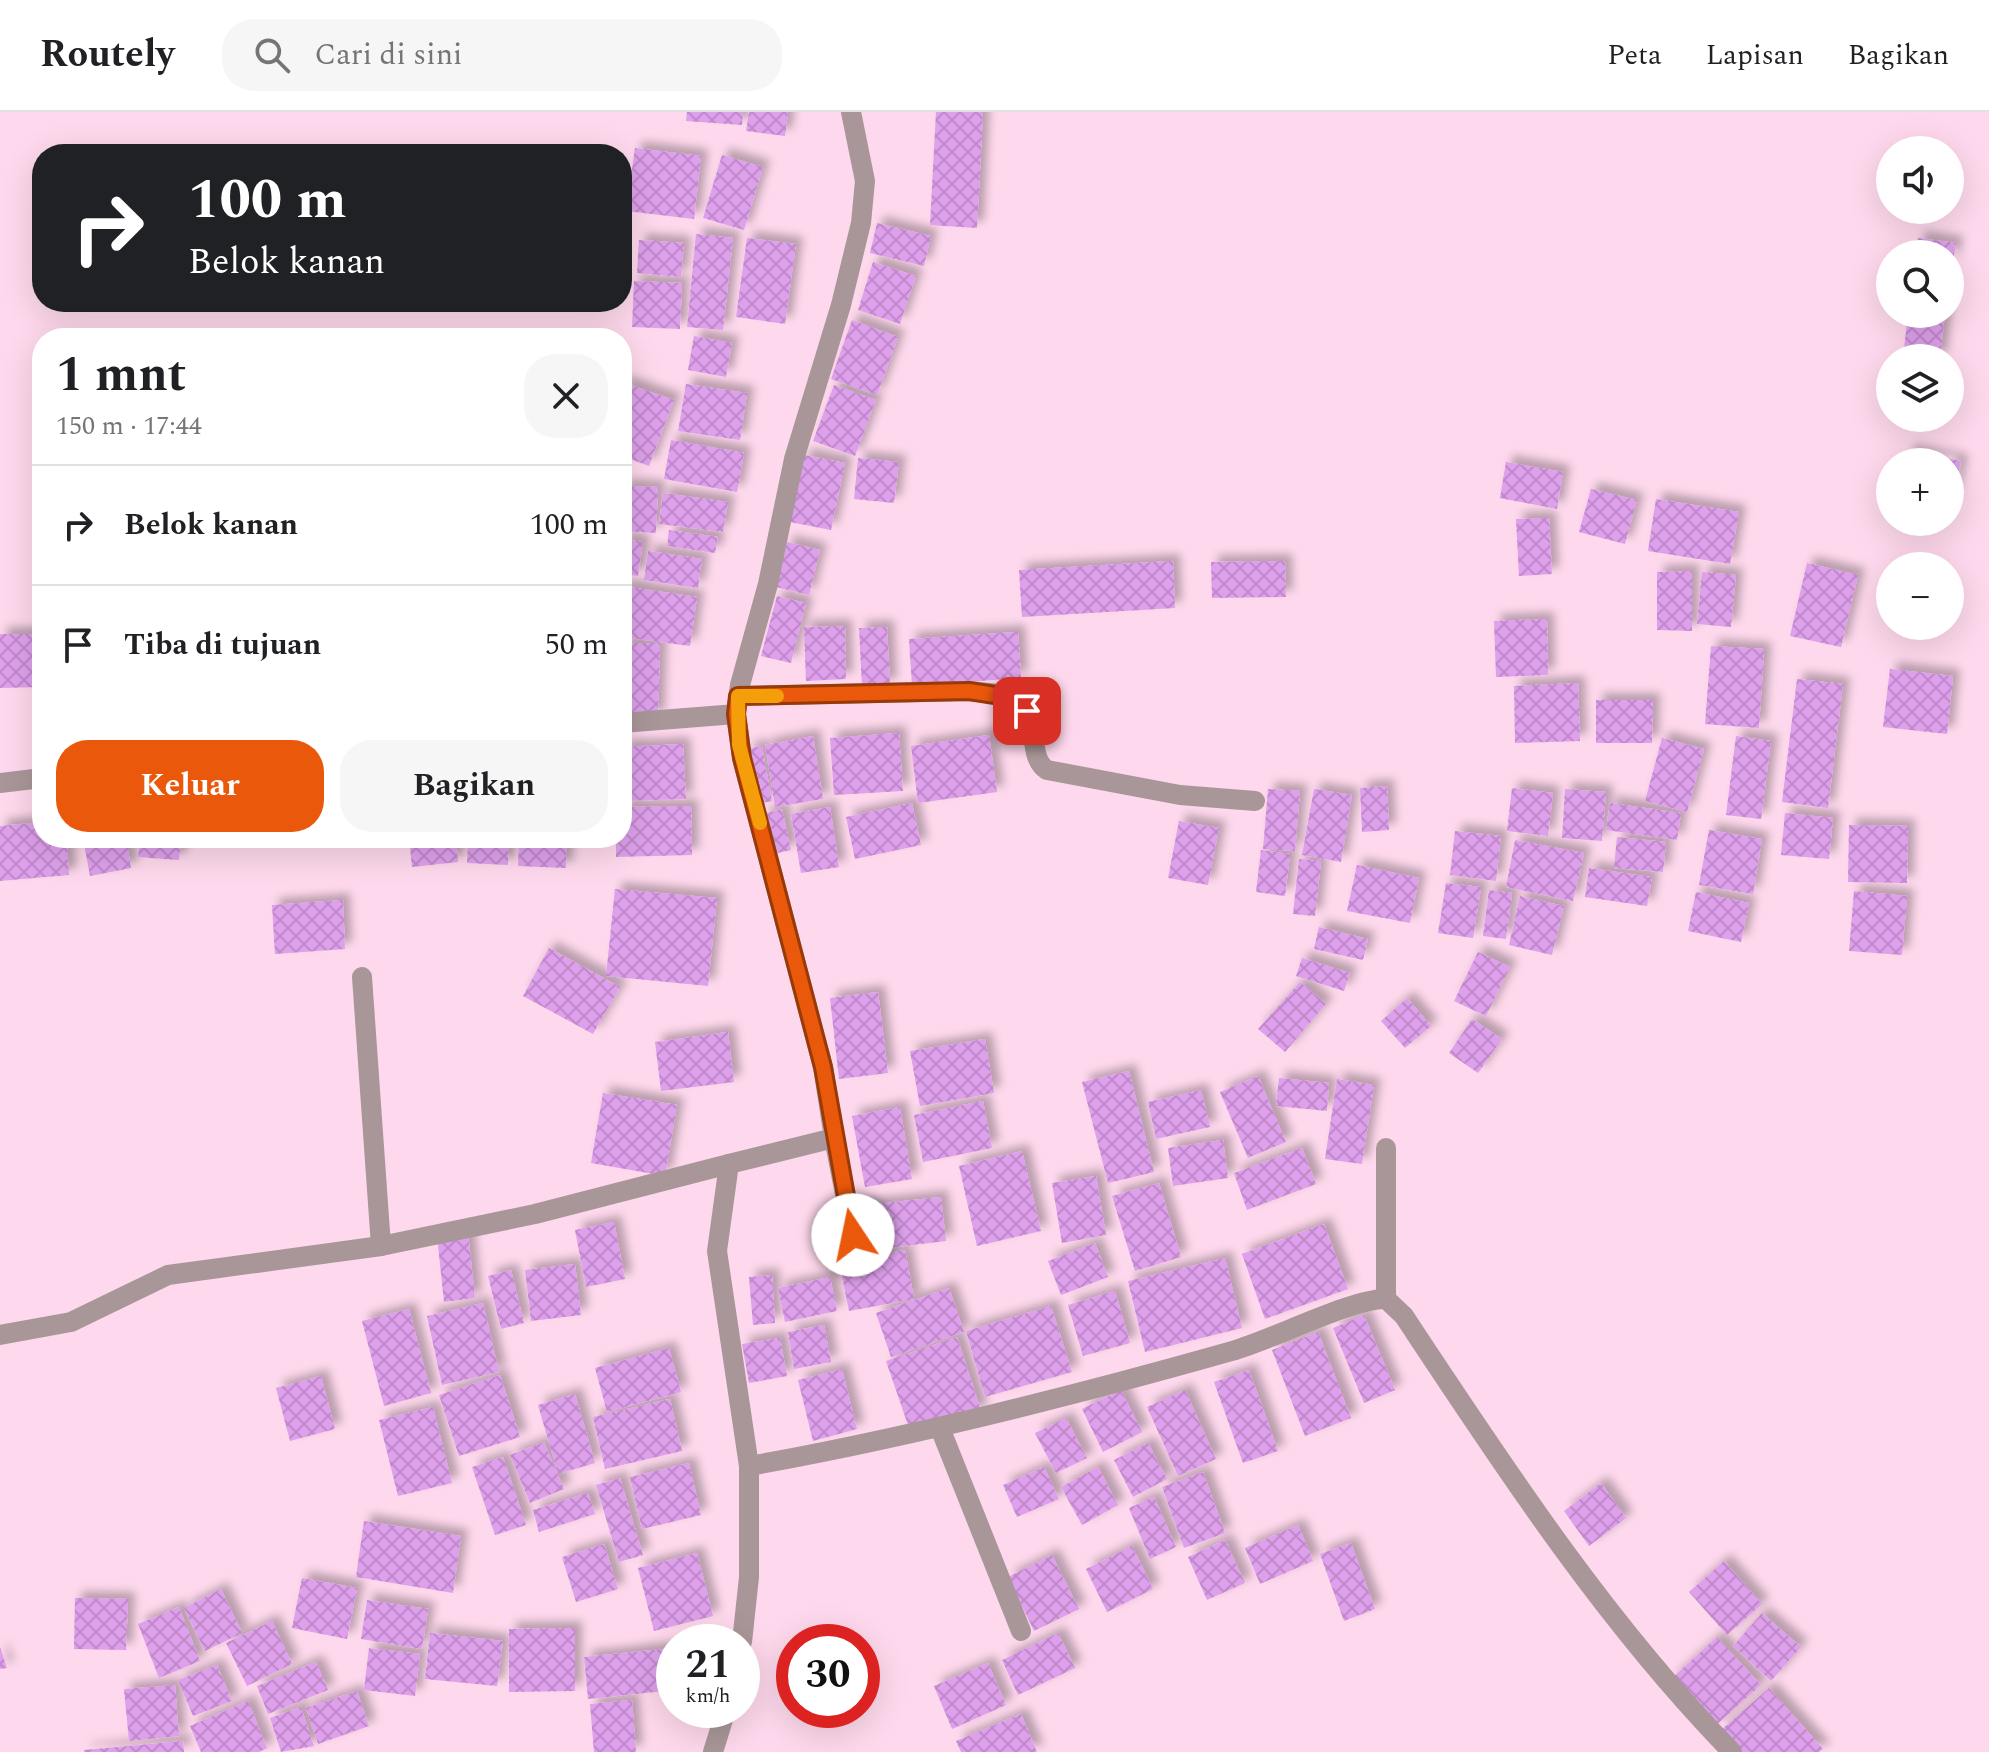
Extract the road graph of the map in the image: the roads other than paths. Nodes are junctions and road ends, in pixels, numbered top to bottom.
1 (851, 112) edge
2 (737, 705) junction
3 (632, 721) edge
4 (32, 779) edge
5 (0, 783) edge
6 (1255, 801) dead end
7 (362, 977) dead end
8 (834, 1138) junction
9 (1386, 1148) dead end
10 (729, 1164) junction
11 (853, 1235) dead end
12 (381, 1246) junction
13 (1386, 1299) junction
14 (0, 1335) edge
15 (940, 1428) junction
16 (749, 1466) junction
17 (744, 1624) edge
18 (1021, 1631) dead end
19 (720, 1728) edge
20 (713, 1752) edge
21 (1732, 1752) edge

1 - 2 street
2 - 3 street
2 - 6 street
2 - 8 street
4 - 5 street
7 - 12 street
8 - 10 street
8 - 11 street
9 - 13 street
10 - 12 street
10 - 16 street
12 - 14 street
13 - 15 street
13 - 21 street
15 - 16 street
15 - 18 street
16 - 17 street
19 - 20 street

